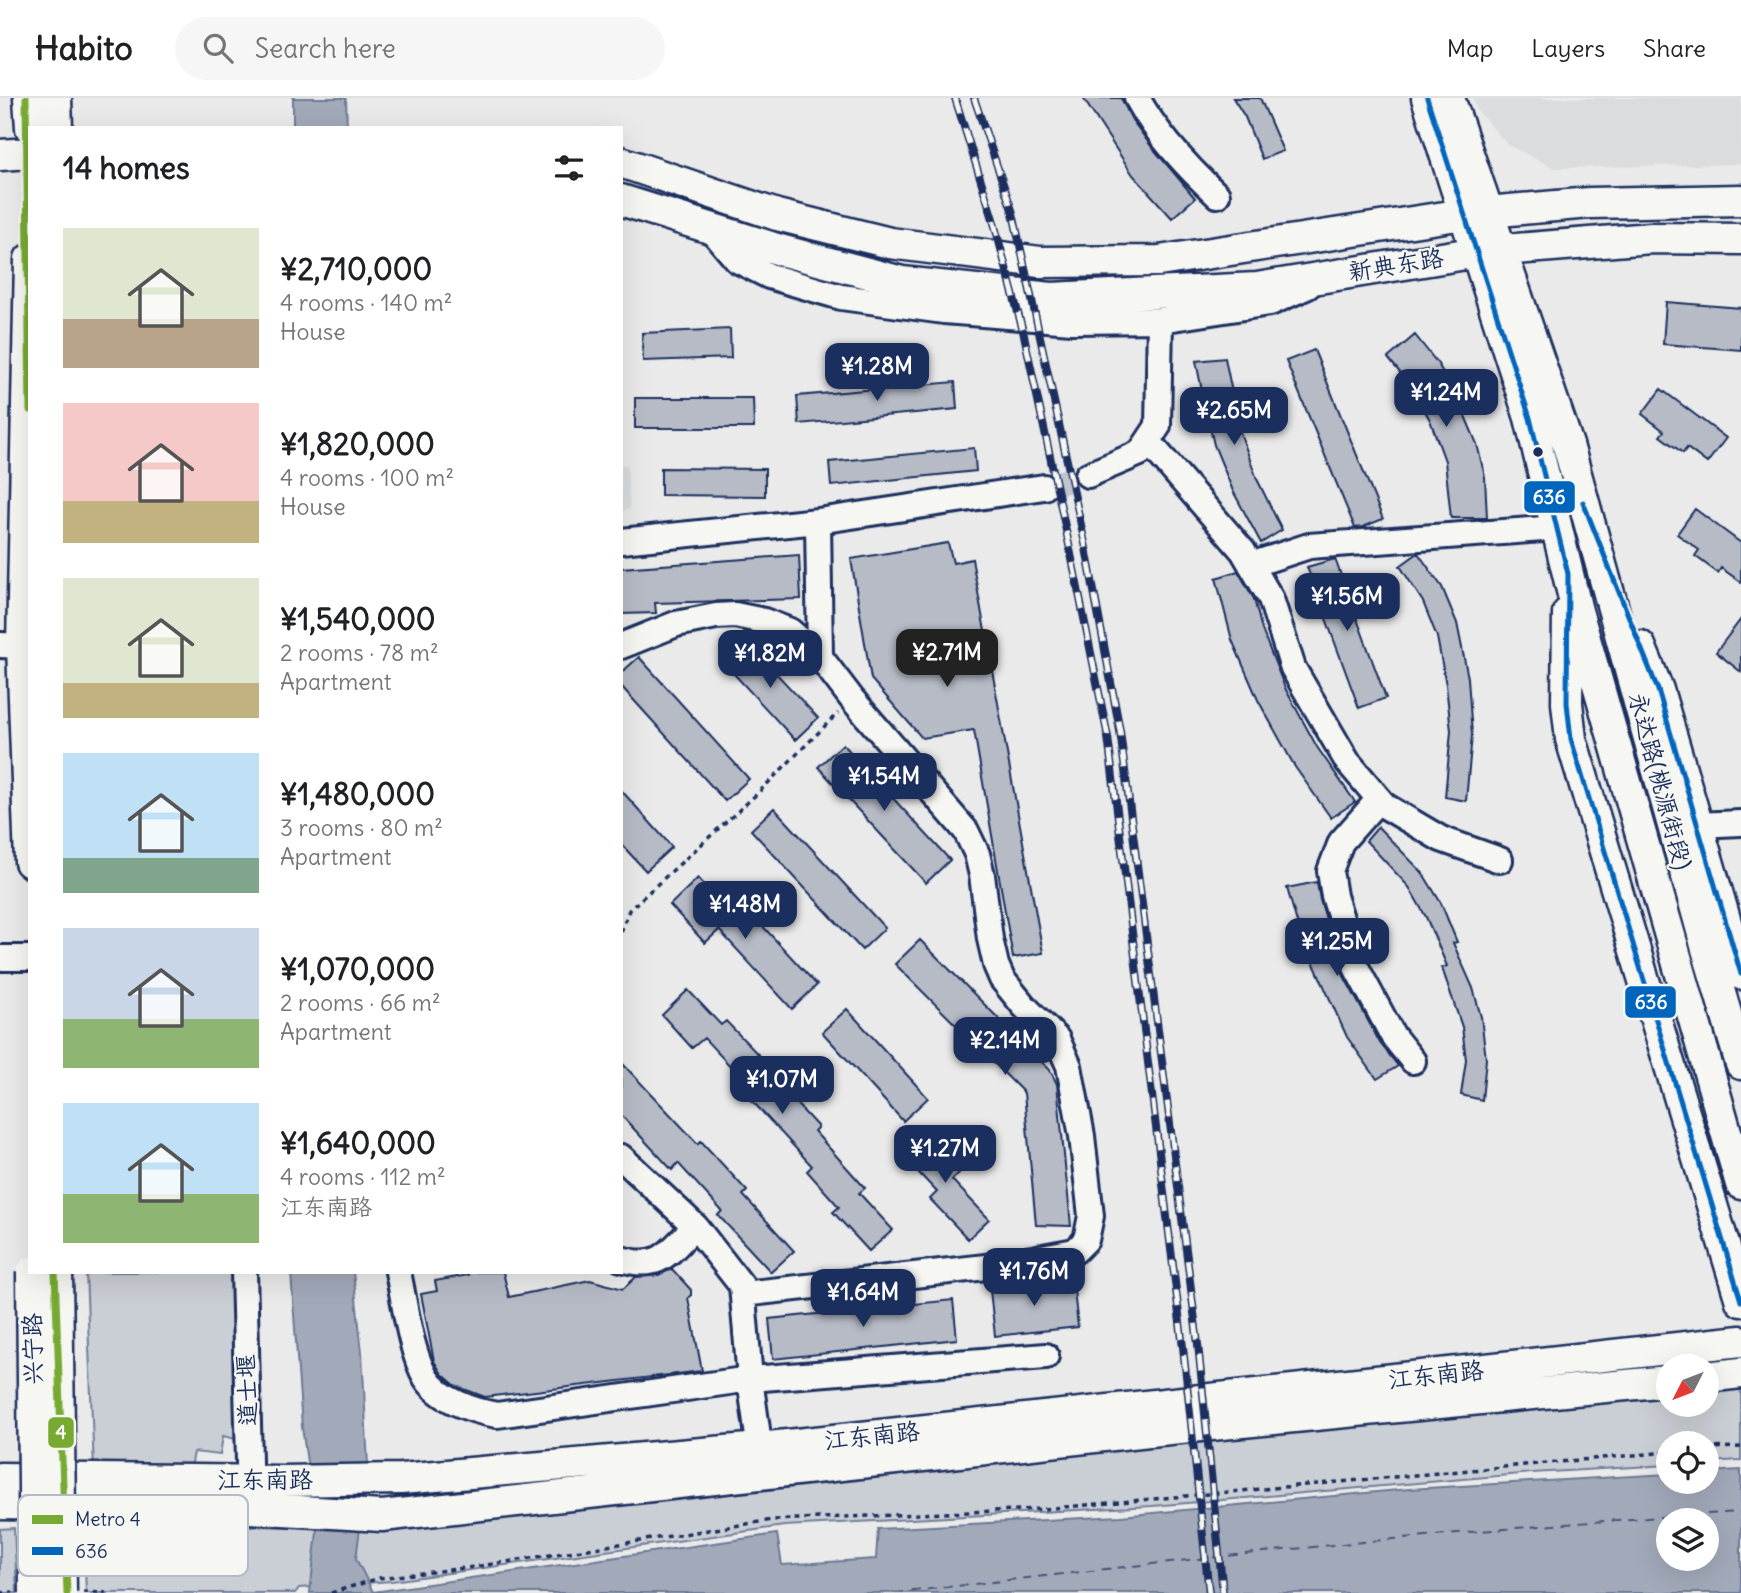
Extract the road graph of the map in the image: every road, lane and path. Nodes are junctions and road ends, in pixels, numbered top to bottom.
1 (29, 98) edge
2 (55, 98) edge
3 (1137, 98) edge
4 (1427, 98) edge
5 (1448, 98) edge
6 (31, 126) edge
7 (57, 126) edge
8 (28, 153) edge
9 (0, 155) edge
10 (623, 163) edge
11 (1217, 195) dead end
12 (1741, 200) edge
13 (623, 201) edge
14 (1476, 213) junction
15 (710, 228) junction
16 (1741, 239) edge
17 (1490, 251) junction
18 (1329, 276) junction
19 (28, 300) edge
20 (1160, 320) junction
21 (1148, 441) junction
22 (1088, 475) tunnel mouth
23 (1044, 487) tunnel mouth
24 (1583, 501) junction
25 (818, 521) junction
26 (1557, 528) junction
27 (623, 541) edge
28 (1251, 565) junction
29 (1568, 574) junction
30 (11, 645) edge
31 (623, 645) edge
32 (820, 657) junction
33 (852, 699) junction
34 (1378, 799) junction
35 (1741, 823) edge
36 (1697, 825) junction
37 (28, 839) edge
38 (1500, 860) dead end
39 (623, 926) edge
40 (0, 958) edge
41 (28, 958) edge
42 (1741, 974) edge
43 (1413, 1061) dead end
44 (1741, 1065) edge
45 (623, 1159) edge
46 (1741, 1184) edge
47 (695, 1226) junction
48 (623, 1259) edge
49 (32, 1274) edge
50 (57, 1274) edge
51 (244, 1274) edge
52 (398, 1274) edge
53 (743, 1294) junction
54 (1741, 1301) edge
55 (1741, 1341) edge
56 (1046, 1356) dead end
57 (1741, 1373) edge
58 (1719, 1376) edge
59 (750, 1379) junction
60 (1656, 1382) edge
61 (1741, 1447) edge
62 (1719, 1448) edge
63 (1656, 1453) edge
64 (762, 1462) junction
65 (0, 1478) edge
66 (34, 1495) edge
67 (60, 1495) edge
68 (200, 1495) edge
69 (248, 1499) edge
70 (248, 1500) edge
71 (259, 1500) junction
72 (0, 1504) edge
73 (18, 1504) edge
74 (331, 1593) edge

1 - 6 main road
2 - 7 main road
3 - 11 street
4 - 14 main road
5 - 14 main road
8 - 9 main road
10 - 14 main road
12 - 14 main road
13 - 15 main road, 新典东路
14 - 17 main road, 永达路(桃源街段)
15 - 18 main road, 新典东路
15 - 20 street
16 - 17 main road, 新典东路
17 - 18 main road, 新典东路
17 - 24 main road, 永达路(桃源街段)
17 - 26 main road, 永达路(桃源街段)
18 - 20 street
19 - 30 main road
20 - 21 street
21 - 22 street
21 - 28 street
23 - 25 street
24 - 36 main road
24 - 44 main road, 永达路(桃源街段)
25 - 27 street
25 - 32 street
26 - 28 street
26 - 29 main road, 永达路(桃源街段)
28 - 34 street
29 - 46 main road, 永达路(桃源街段)
29 - 54 main road
30 - 37 main road
31 - 32 street
32 - 33 street
33 - 39 path
33 - 53 street
34 - 38 street
34 - 43 street
35 - 36 street
36 - 42 main road
40 - 41 street
45 - 47 street
47 - 48 street
47 - 53 street
49 - 66 main road, 兴宁路, bridge
50 - 67 main road, bridge
51 - 71 street, 道士堰
52 - 59 street
53 - 59 street
55 - 64 main road, 江东南路
56 - 59 street
57 - 58 main road
59 - 64 street
60 - 64 main road, 江东南路
61 - 62 path
63 - 74 path
64 - 71 main road, 江东南路
64 - 71 main road, 江东南路
65 - 68 main road, 江东南路
69 - 71 main road, 江东南路
70 - 71 main road, 江东南路
72 - 73 main road, 江东南路

